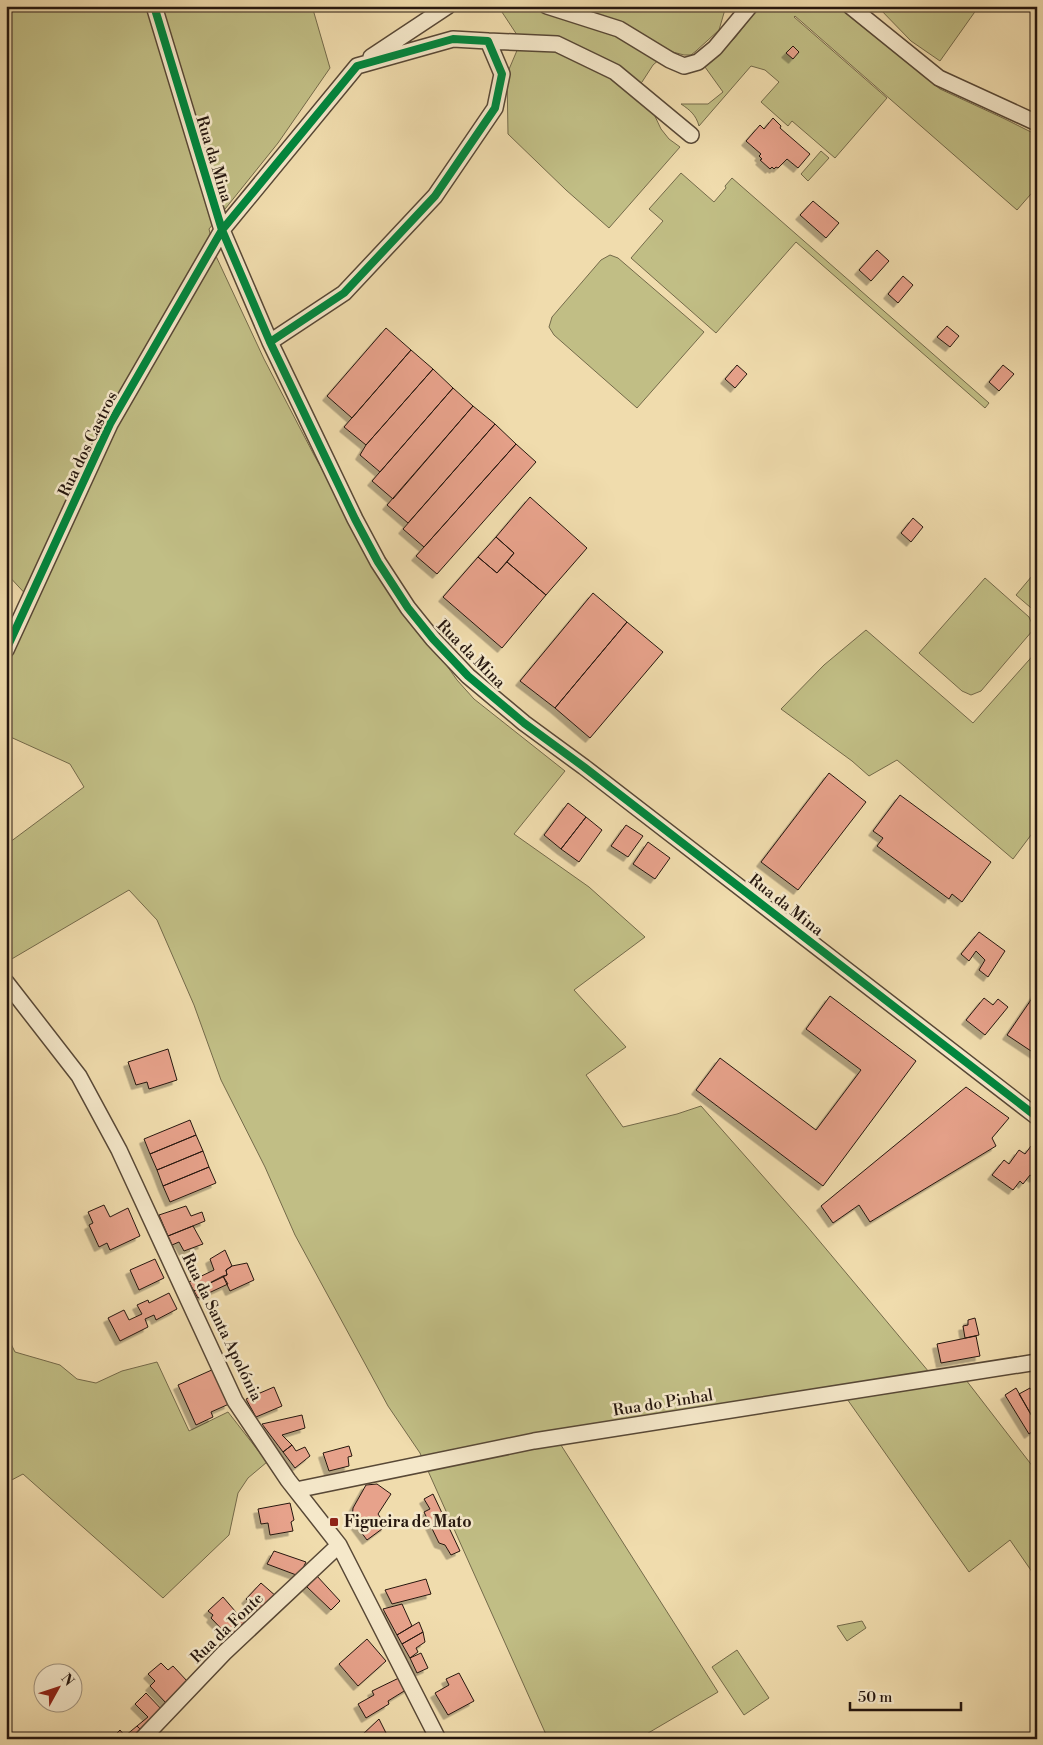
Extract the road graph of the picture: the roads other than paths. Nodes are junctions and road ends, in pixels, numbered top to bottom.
1 (154, 6) edge
2 (448, 6) edge
3 (547, 6) edge
4 (750, 6) edge
5 (850, 6) edge
6 (488, 41) junction
7 (357, 66) junction
8 (1037, 123) edge
9 (691, 135) dead end
10 (222, 230) junction
11 (270, 342) junction
12 (6, 650) edge
13 (6, 982) edge
14 (1037, 1117) edge
15 (1037, 1362) edge
16 (296, 1490) junction
17 (339, 1545) junction
18 (142, 1739) edge
19 (438, 1739) edge

1 - 10 street, Rua da Mina
2 - 7 street, Rua dos Castros
3 - 4 street
5 - 8 street
6 - 7 street
6 - 9 street
6 - 11 street
7 - 10 street, Rua dos Castros
10 - 11 street, Rua da Mina
10 - 12 street, Rua dos Castros
11 - 14 street, Rua da Mina
13 - 16 street, Rua da Santa Apolónia
15 - 16 street, Rua do Pinhal
16 - 17 street, Rua da Santa Apolónia
17 - 18 street, Rua da Fonte
17 - 19 street, Rua da Santa Apolónia

